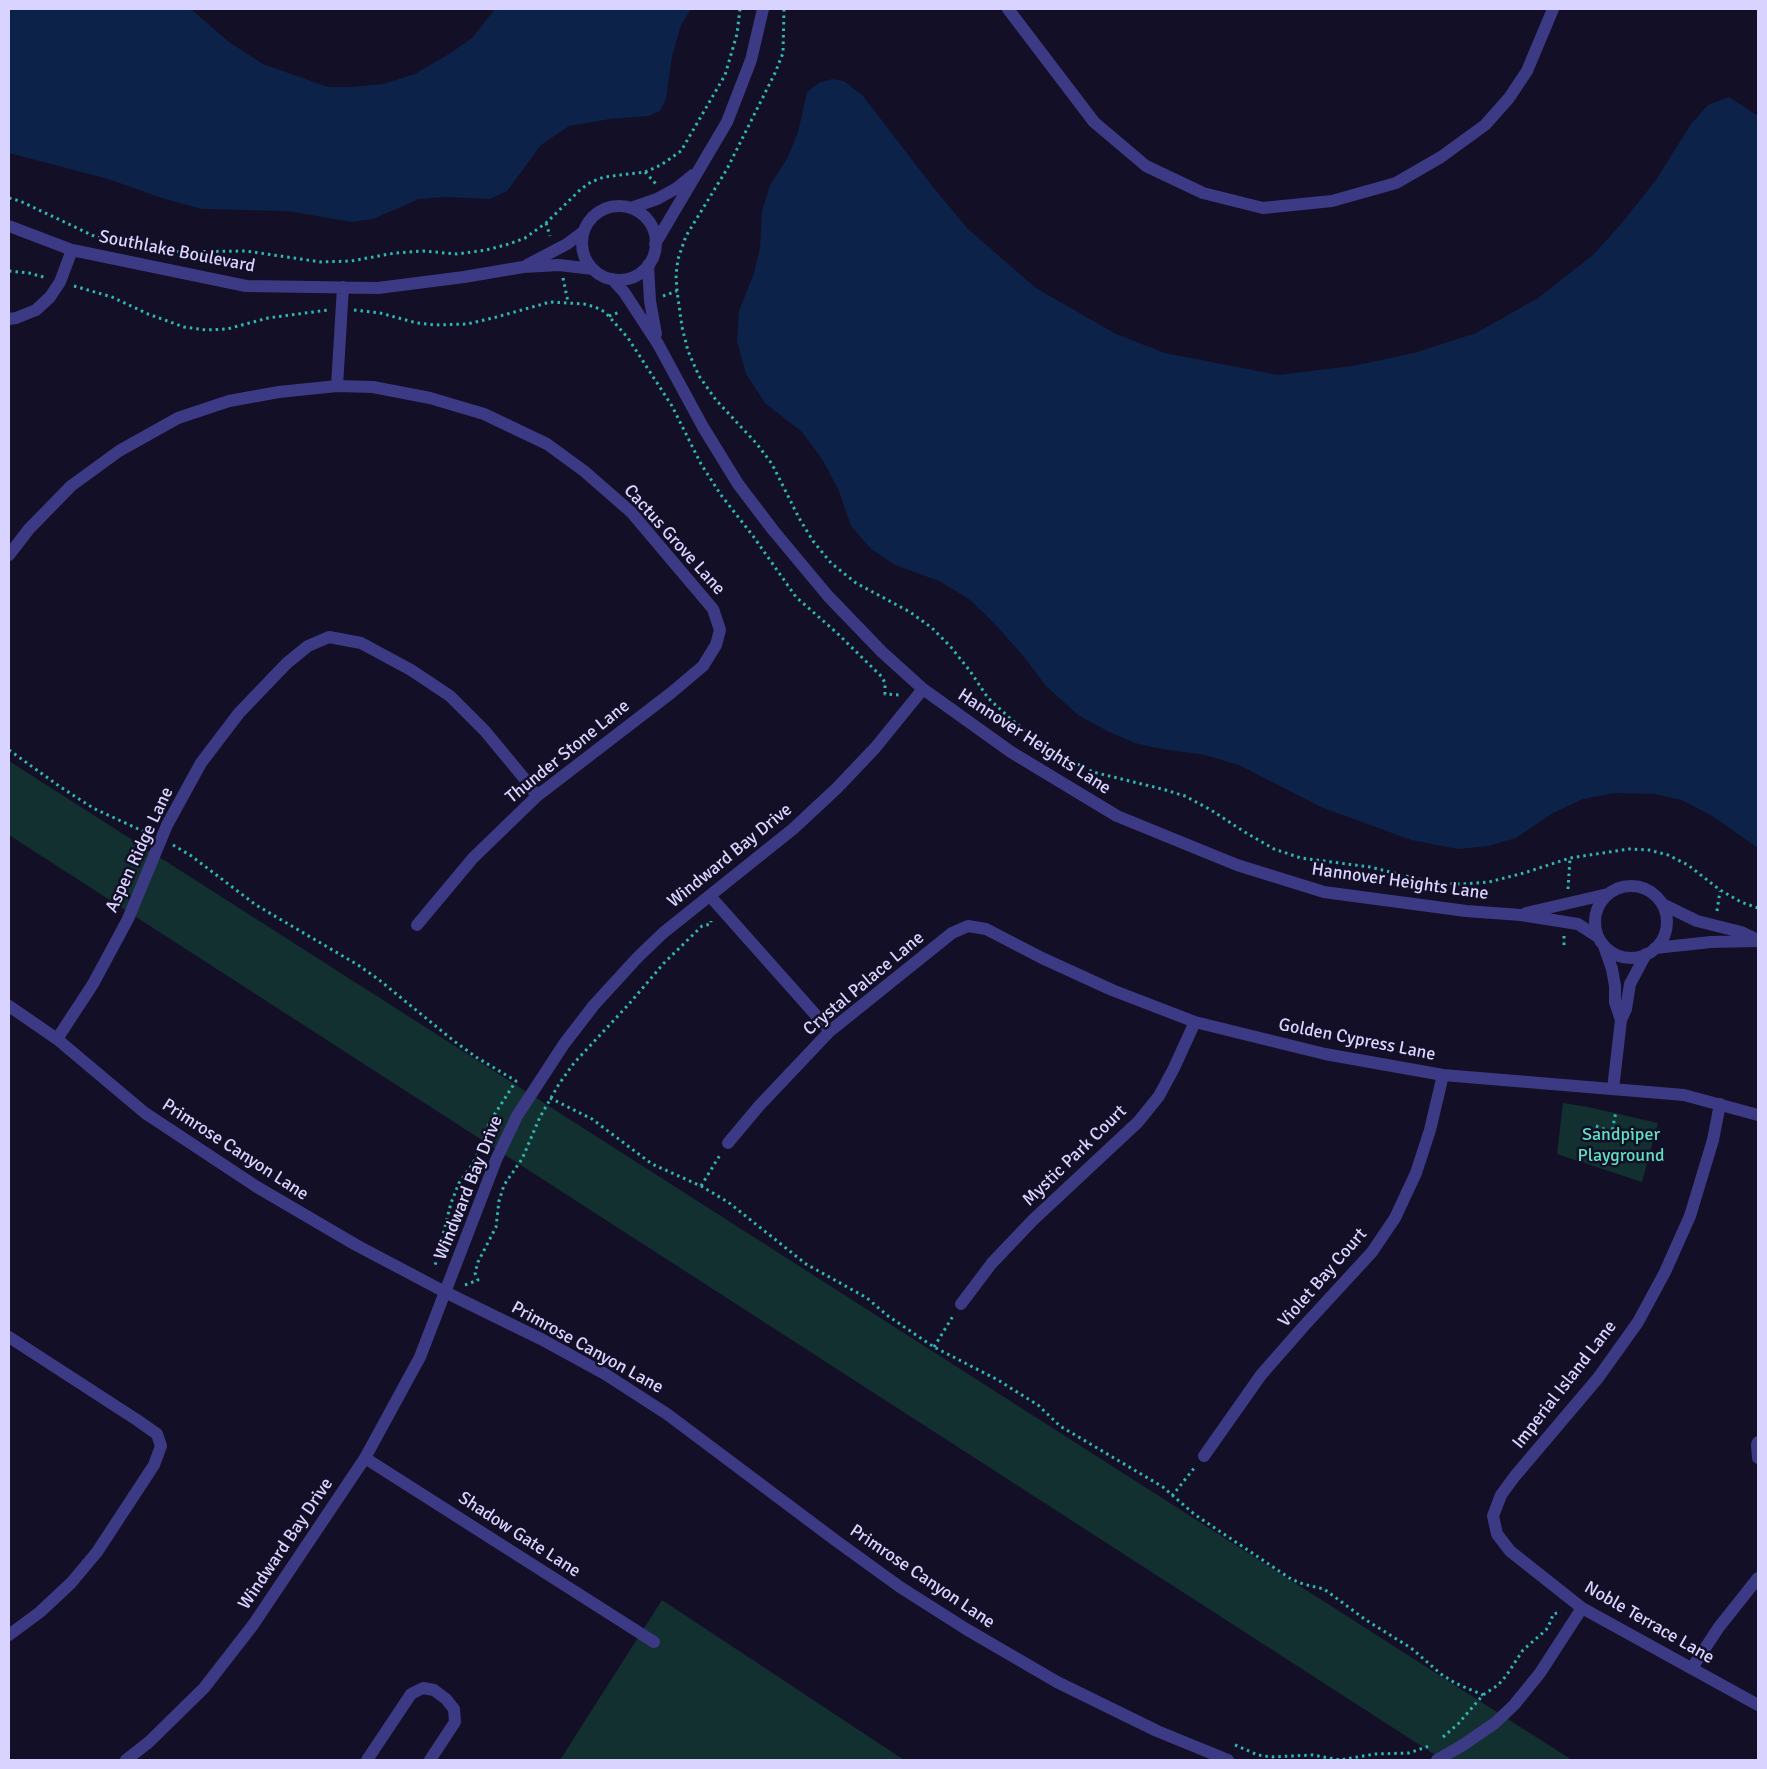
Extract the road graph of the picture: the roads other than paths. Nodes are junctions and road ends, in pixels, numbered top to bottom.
1 (763, 9) edge
2 (1008, 9) edge
3 (1553, 9) edge
4 (699, 170) junction
5 (631, 208) junction
6 (9, 226) edge
7 (583, 232) junction
8 (656, 244) junction
9 (72, 250) junction
10 (648, 265) junction
11 (522, 267) junction
12 (593, 270) junction
13 (612, 280) junction
14 (343, 287) junction
15 (9, 319) edge
16 (658, 344) junction
17 (337, 386) junction
18 (9, 555) edge
19 (720, 630) joint
20 (921, 692) junction
21 (537, 796) junction
22 (1608, 894) junction
23 (710, 896) junction
24 (1662, 904) junction
25 (1521, 914) junction
26 (417, 925) dead end
27 (968, 926) joint
28 (1758, 940) edge
29 (1601, 941) junction
30 (1650, 951) junction
31 (9, 1006) edge
32 (1621, 1020) junction
33 (1195, 1022) junction
34 (830, 1032) junction
35 (57, 1039) junction
36 (1443, 1075) junction
37 (1613, 1089) junction
38 (1720, 1104) junction
39 (1758, 1115) edge
40 (728, 1143) road end
41 (445, 1292) junction
42 (961, 1304) road end
43 (9, 1337) edge
44 (1758, 1442) edge
45 (1204, 1456) road end
46 (364, 1458) junction
47 (1758, 1458) edge
48 (1493, 1516) joint
49 (1758, 1578) edge
50 (1582, 1608) junction
51 (9, 1635) edge
52 (654, 1642) dead end
53 (1692, 1668) junction
54 (1758, 1705) edge
55 (126, 1760) edge
56 (367, 1760) edge
57 (430, 1760) edge
58 (1228, 1760) edge
59 (1437, 1760) edge

1 - 4 street, Southlake Boulevard
2 - 3 street
4 - 5 street, Southlake Boulevard
4 - 8 street, Southlake Boulevard
5 - 7 street, Southlake Boulevard
5 - 8 street
6 - 9 street, Southlake Boulevard
7 - 11 street, Southlake Boulevard
7 - 12 street
8 - 10 street, Southlake Boulevard
9 - 14 street, Southlake Boulevard
9 - 15 street
10 - 13 street
10 - 16 street, Hannover Heights Lane
11 - 12 street, Southlake Boulevard
11 - 14 street, Southlake Boulevard
12 - 13 street, Southlake Boulevard
13 - 16 street, Hannover Heights Lane
14 - 17 street
16 - 20 street, Hannover Heights Lane
17 - 18 street, Cactus Grove Lane
17 - 19 street, Cactus Grove Lane
19 - 21 street, Thunder Stone Lane
20 - 23 street, Windward Bay Drive
20 - 25 street, Hannover Heights Lane
21 - 26 street, Thunder Stone Lane
21 - 35 street, Aspen Ridge Lane
22 - 24 street, Hannover Heights Lane
22 - 25 street, Hannover Heights Lane
22 - 29 street
23 - 34 street
23 - 41 street, Windward Bay Drive
24 - 28 street, Hannover Heights Lane
24 - 30 street
25 - 29 street, Hannover Heights Lane
27 - 33 street, Golden Cypress Lane
27 - 34 street, Crystal Palace Lane
28 - 30 street, Hannover Heights Lane
29 - 30 street, Hannover Heights Lane
29 - 32 street
30 - 32 street
31 - 35 street, Primrose Canyon Lane
32 - 37 street
33 - 36 street, Golden Cypress Lane
33 - 42 street, Mystic Park Court
34 - 40 street, Crystal Palace Lane
35 - 41 street, Primrose Canyon Lane
36 - 37 street, Golden Cypress Lane
36 - 45 street, Violet Bay Court
37 - 38 street, Golden Cypress Lane
38 - 39 street, Golden Cypress Lane
38 - 48 street, Imperial Island Lane
41 - 46 street, Windward Bay Drive
41 - 58 street, Primrose Canyon Lane
43 - 51 street
44 - 47 street
46 - 52 street, Shadow Gate Lane
46 - 55 street, Windward Bay Drive
48 - 50 street, Noble Terrace Lane
49 - 53 street
50 - 53 street, Noble Terrace Lane
50 - 59 street
53 - 54 street, Noble Terrace Lane
56 - 57 street

